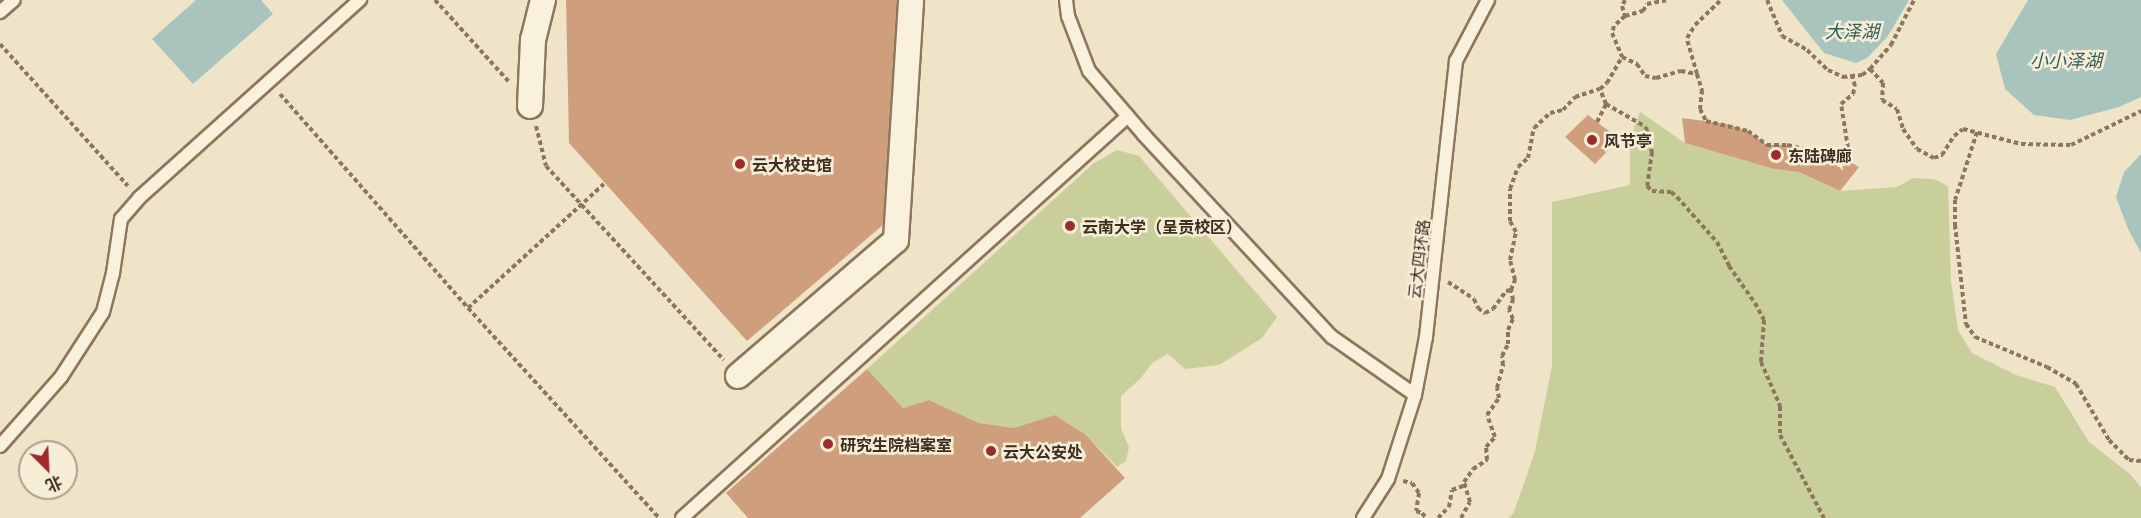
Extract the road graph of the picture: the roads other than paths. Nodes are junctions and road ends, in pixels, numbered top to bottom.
1 (14, 0) edge
2 (360, 0) edge
3 (543, 0) edge
4 (911, 0) edge
5 (1066, 0) edge
6 (1488, 0) edge
7 (0, 12) edge
8 (530, 106) dead end
9 (1128, 116) junction
10 (738, 376) road end
11 (1414, 395) junction
12 (0, 446) edge
13 (682, 518) edge
14 (1363, 518) edge

1 - 7 lane
2 - 12 lane
3 - 8 street
4 - 10 street
5 - 9 lane
6 - 11 lane, 云大四环路
9 - 11 lane
9 - 13 lane
11 - 14 lane, 云大四环路

